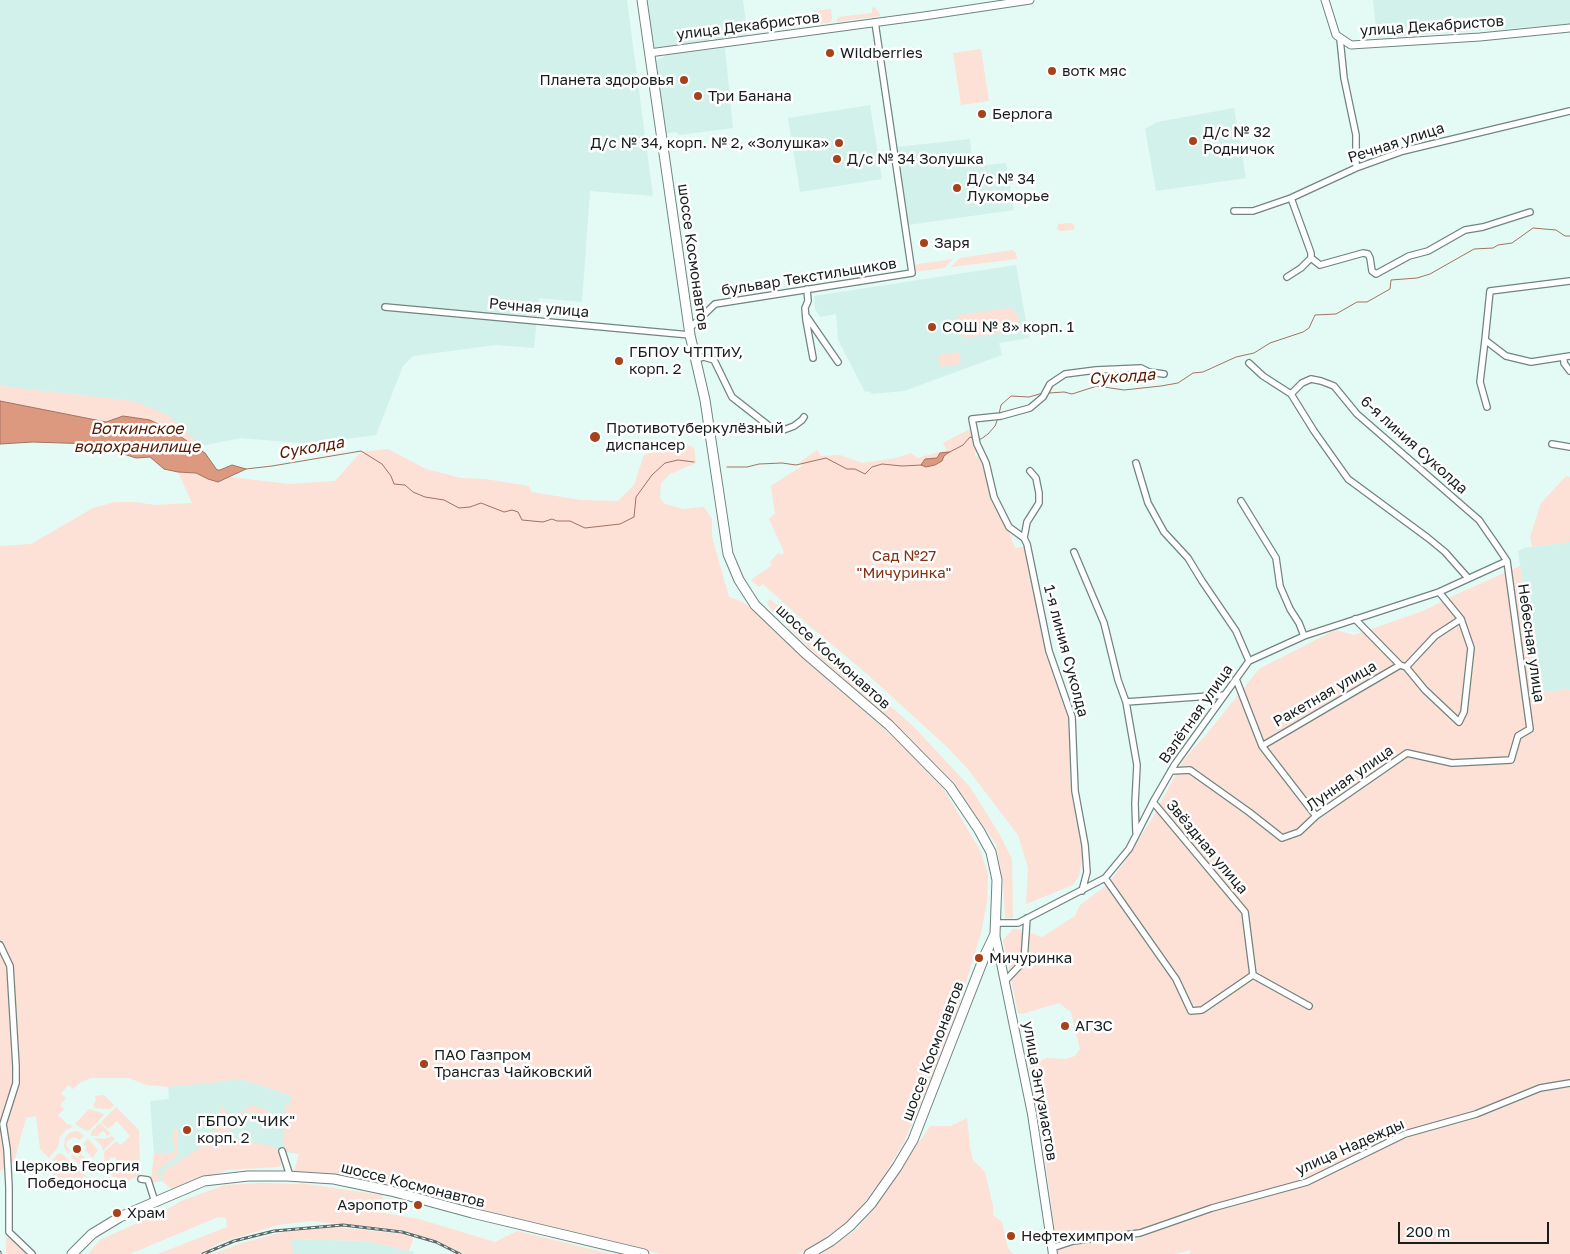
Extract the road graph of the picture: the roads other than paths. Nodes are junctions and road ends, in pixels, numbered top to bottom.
1 (642, 0) edge
2 (1030, 0) edge
3 (1325, 0) edge
4 (875, 22) junction
5 (1570, 28) edge
6 (1340, 39) junction
7 (648, 53) junction
8 (1570, 110) edge
9 (1356, 168) junction
10 (1290, 198) junction
11 (1234, 211) dead end
12 (1530, 212) dead end
13 (1311, 258) junction
14 (1286, 276) dead end
15 (1570, 281) edge
16 (807, 289) junction
17 (385, 307) dead end
18 (806, 316) junction
19 (690, 332) junction
20 (1485, 340) junction
21 (1567, 357) edge
22 (813, 358) dead end
23 (695, 359) junction
24 (838, 362) dead end
25 (1249, 363) dead end
26 (1570, 371) edge
27 (1164, 374) dead end
28 (1291, 394) junction
29 (1487, 407) dead end
30 (804, 417) dead end
31 (1552, 444) dead end
32 (1570, 447) edge
33 (1136, 464) dead end
34 (1030, 471) dead end
35 (1242, 501) dead end
36 (1024, 538) junction
37 (1074, 552) dead end
38 (1507, 561) junction
39 (1468, 578) junction
40 (1439, 592) junction
41 (1355, 619) junction
42 (1461, 619) junction
43 (1304, 636) junction
44 (1249, 661) junction
45 (1403, 666) junction
46 (1236, 679) junction
47 (1224, 695) junction
48 (1126, 702) junction
49 (1262, 746) junction
50 (1511, 760) joint
51 (1171, 771) junction
52 (1153, 802) junction
53 (1316, 816) junction
54 (1136, 834) junction
55 (1105, 878) junction
56 (1082, 891) junction
57 (1027, 918) junction
58 (996, 923) junction
59 (995, 934) junction
60 (0, 945) edge
61 (1253, 975) junction
62 (1005, 981) junction
63 (1309, 1006) dead end
64 (1570, 1083) edge
65 (282, 1151) dead end
66 (290, 1176) junction
67 (142, 1179) dead end
68 (155, 1202) junction
69 (1052, 1251) edge
70 (32, 1254) edge
71 (72, 1254) edge
72 (644, 1254) edge
73 (809, 1254) edge

1 - 7 main road, шоссе Космонавтов
2 - 4 street, улица Декабристов
3 - 6 street, улица Декабристов
4 - 7 street, улица Декабристов
4 - 16 street, бульвар Текстильщиков
5 - 6 street, улица Декабристов
6 - 9 street
7 - 19 main road, шоссе Космонавтов
8 - 9 street, Речная улица
9 - 10 street, Речная улица
10 - 11 street, Речная улица
10 - 13 street
12 - 13 street
13 - 14 street
15 - 20 street
16 - 18 street
16 - 19 street, бульвар Текстильщиков
17 - 19 street, Речная улица
18 - 22 street
18 - 24 street
19 - 23 main road, шоссе Космонавтов
20 - 21 street
20 - 29 street
21 - 26 street
23 - 30 street
23 - 58 main road, шоссе Космонавтов
25 - 28 street
27 - 36 street
28 - 38 street, 6-я линия Суколда
28 - 39 street
31 - 32 street
33 - 44 street
34 - 36 street
35 - 43 street
36 - 56 street, 1-я линия Суколда
37 - 48 street
38 - 39 street, Взлётная улица
38 - 50 street, Небесная улица
39 - 40 street, Взлётная улица
40 - 41 street, Взлётная улица
40 - 42 street
41 - 43 street, Взлётная улица
41 - 45 street
42 - 45 street, Ракетная улица
42 - 45 street
43 - 44 street, Взлётная улица
44 - 46 street, Взлётная улица
45 - 49 street, Ракетная улица
46 - 47 street, Взлётная улица
46 - 49 street
47 - 48 street
47 - 51 street, Взлётная улица
48 - 54 street
49 - 53 street
50 - 53 street, Лунная улица
51 - 52 street, Взлётная улица
51 - 53 street, Лунная улица
52 - 54 street, Взлётная улица
52 - 61 street, Звёздная улица
54 - 55 street, Взлётная улица
55 - 56 street, Взлётная улица
55 - 61 street
56 - 57 street, Взлётная улица
57 - 58 street, Взлётная улица
57 - 62 street
58 - 59 main road, шоссе Космонавтов
59 - 62 main road, улица Энтузиастов
59 - 73 main road, шоссе Космонавтов
60 - 70 street
61 - 63 street
62 - 69 main road, улица Энтузиастов
64 - 69 street, улица Надежды
65 - 66 street
66 - 68 main road, шоссе Космонавтов
66 - 72 main road, шоссе Космонавтов
67 - 68 street
68 - 71 main road, шоссе Космонавтов

